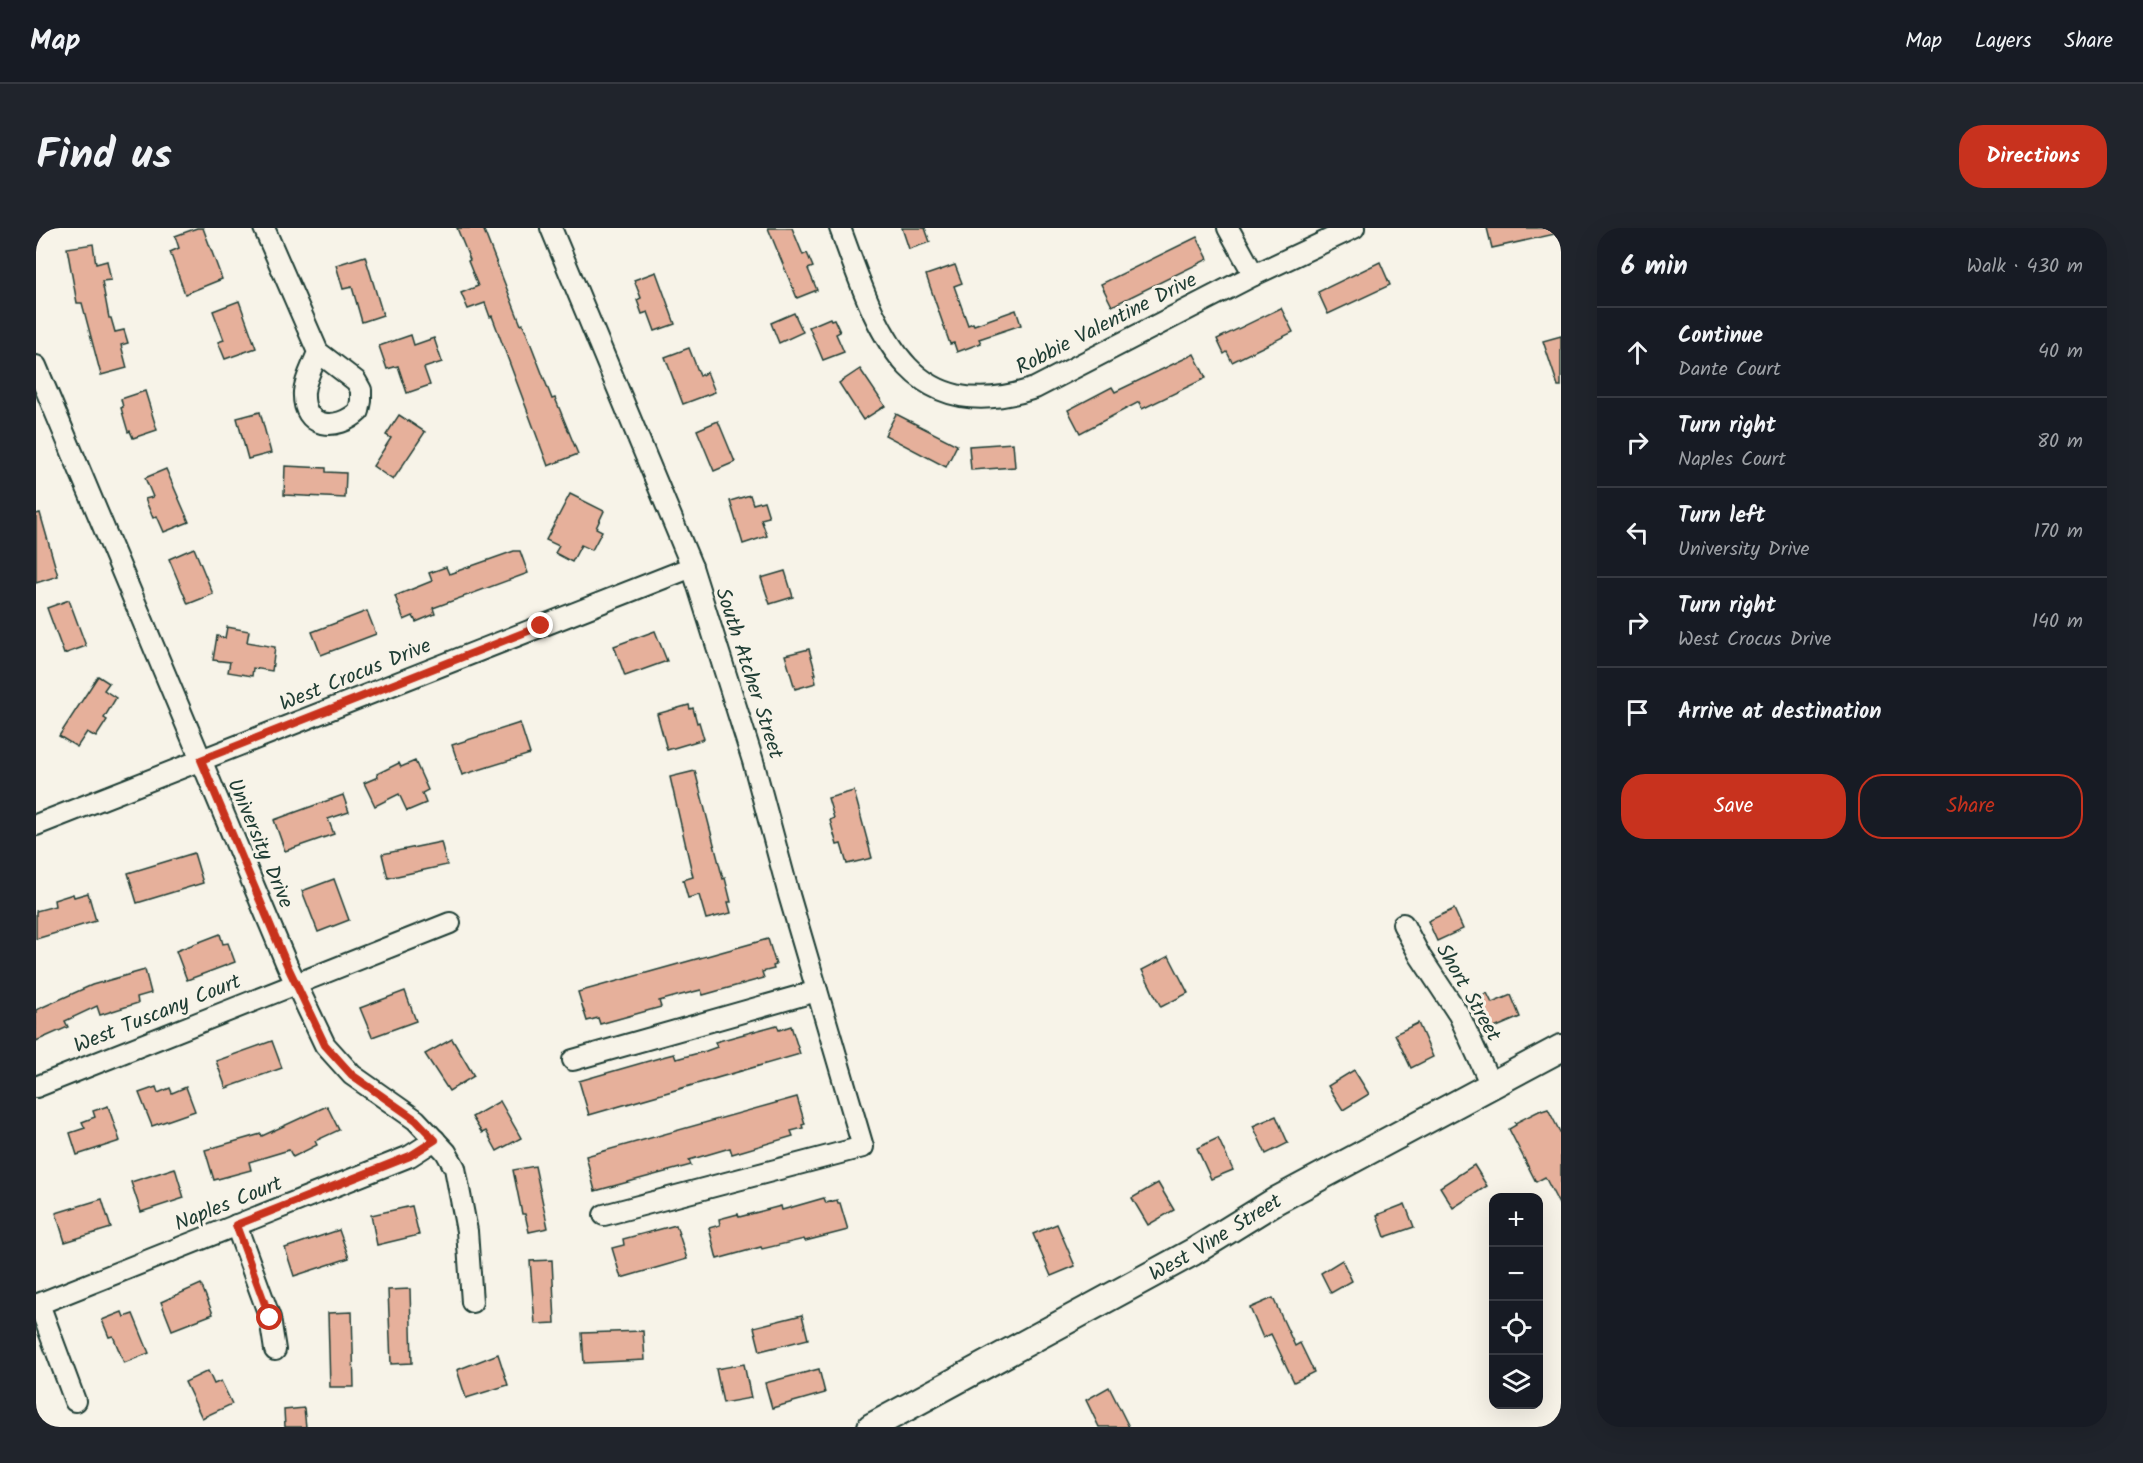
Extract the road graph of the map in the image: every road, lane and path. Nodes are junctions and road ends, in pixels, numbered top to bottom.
1 (264, 228) edge
2 (551, 228) edge
3 (840, 228) edge
4 (1228, 228) edge
5 (1354, 228) edge
6 (1254, 275) junction
7 (318, 352) dead end
8 (36, 366) edge
9 (692, 567) junction
10 (201, 760) junction
11 (36, 825) edge
12 (450, 923) dead end
13 (1403, 924) dead end
14 (296, 984) junction
15 (817, 991) junction
16 (1561, 1048) edge
17 (573, 1060) dead end
18 (1491, 1085) junction
19 (36, 1087) edge
20 (435, 1140) junction
21 (604, 1215) dead end
22 (236, 1225) junction
23 (472, 1302) dead end
24 (37, 1305) edge
25 (275, 1350) dead end
26 (75, 1401) dead end
27 (871, 1427) edge

1 - 7 street
2 - 9 street, South Atcher Street
3 - 6 street, Robbie Valentine Drive
4 - 6 street
5 - 6 street, Robbie Valentine Drive
8 - 10 street, University Drive
9 - 10 street, West Crocus Drive
9 - 15 street, South Atcher Street
10 - 11 street, West Crocus Drive
10 - 14 street, University Drive
12 - 14 street, West Tuscany Court
13 - 18 street, Short Street
14 - 19 street, West Tuscany Court
14 - 20 street, University Drive
15 - 17 street
15 - 21 street, South Atcher Street
16 - 18 main road, West Vine Street
18 - 27 main road, West Vine Street
20 - 22 street, Naples Court
20 - 23 street, University Drive
22 - 24 street, Naples Court
22 - 25 street
24 - 26 street

